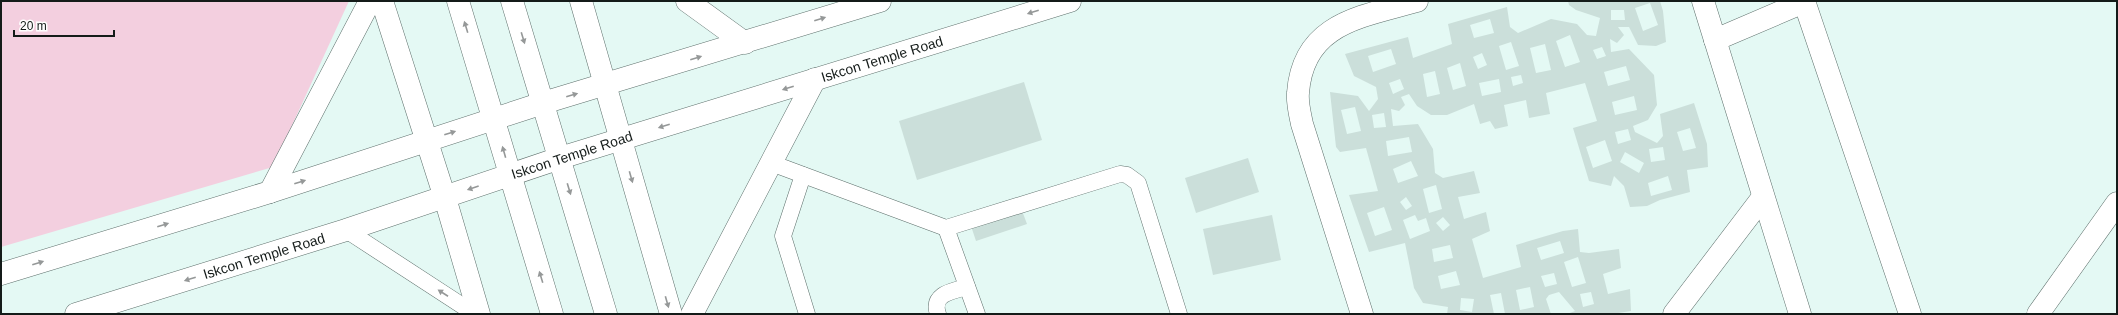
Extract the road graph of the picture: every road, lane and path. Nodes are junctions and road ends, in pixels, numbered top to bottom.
1 (370, 1) edge
2 (382, 1) edge
3 (458, 1) edge
4 (512, 1) edge
5 (581, 1) edge
6 (687, 1) edge
7 (880, 1) edge
8 (1070, 1) edge
9 (1416, 1) edge
10 (1703, 1) edge
11 (1804, 2) edge
12 (1715, 40) junction
13 (745, 43) junction
14 (815, 79) junction
15 (605, 85) junction
16 (543, 103) junction
17 (494, 119) junction
18 (427, 140) junction
19 (620, 140) junction
20 (560, 158) junction
21 (771, 163) junction
22 (510, 175) junction
23 (804, 175) junction
24 (270, 192) junction
25 (1763, 197) junction
26 (445, 198) junction
27 (2117, 203) edge
28 (946, 228) junction
29 (346, 230) junction
30 (1, 274) edge
31 (967, 287) junction
32 (76, 314) edge
33 (475, 314) edge
34 (479, 314) edge
35 (552, 314) edge
36 (606, 314) edge
37 (671, 314) edge
38 (692, 314) edge
39 (807, 314) edge
40 (938, 314) edge
41 (977, 314) edge
42 (1179, 314) edge
43 (1362, 314) edge
44 (1674, 314) edge
45 (1800, 314) edge
46 (1910, 314) edge
47 (2038, 314) edge

1 - 24 street
2 - 18 street
17 -> 3 street
4 -> 16 street
5 - 15 street
6 - 13 street
13 -> 7 street
8 -> 14 street, Iskcon Temple Road
9 - 43 street
10 - 12 street
11 - 12 street
11 - 46 street
12 - 25 street
15 -> 13 street
14 -> 19 street, Iskcon Temple Road
14 - 21 street
16 -> 15 street
15 - 19 street
16 - 17 street
16 - 20 street
18 -> 17 street
22 -> 17 street
24 -> 18 street
18 - 26 street
19 - 20 street, Iskcon Temple Road
19 -> 37 street
20 - 22 street, Iskcon Temple Road
20 -> 36 street
21 - 23 lane
21 - 38 street
22 -> 26 street, Iskcon Temple Road
35 -> 22 street
23 - 28 lane
23 - 39 lane
30 -> 24 street
25 - 44 street
25 - 45 street
26 - 29 street, Iskcon Temple Road
26 - 34 street
27 - 47 street
28 - 31 lane
28 - 42 lane
29 -> 32 street, Iskcon Temple Road
33 -> 29 lane
31 - 40 lane
31 - 41 lane

